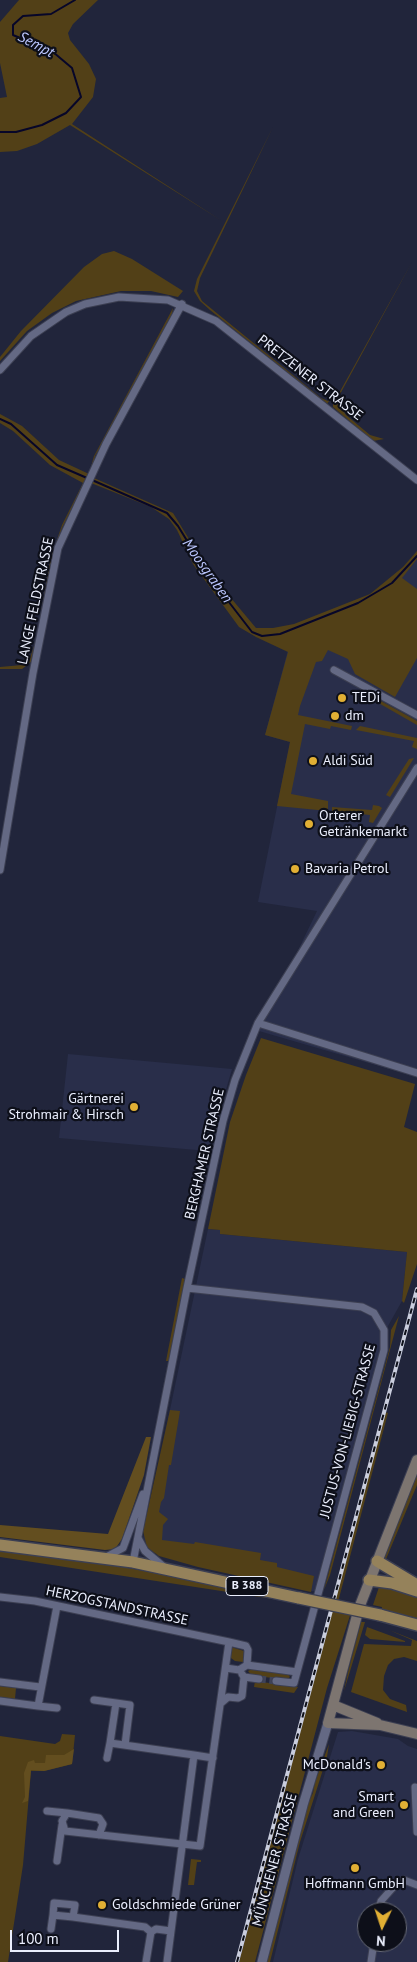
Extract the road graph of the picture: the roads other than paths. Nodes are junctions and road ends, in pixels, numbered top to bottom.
1 (182, 304) junction
2 (0, 370) edge
3 (417, 480) edge
4 (334, 670) dead end
5 (417, 715) edge
6 (417, 768) edge
7 (0, 870) edge
8 (258, 1023) junction
9 (417, 1073) edge
10 (187, 1288) junction
11 (417, 1460) edge
12 (151, 1470) junction
13 (138, 1537) junction
14 (0, 1545) edge
15 (106, 1557) junction
16 (377, 1561) junction
17 (133, 1562) junction
18 (166, 1568) junction
19 (369, 1580) junction
20 (417, 1585) edge
21 (417, 1591) edge
22 (0, 1597) edge
23 (57, 1606) junction
24 (417, 1625) edge
25 (230, 1642) junction
26 (247, 1666) junction
27 (226, 1668) junction
28 (239, 1670) junction
29 (297, 1672) junction
30 (244, 1677) junction
31 (259, 1679) tunnel mouth
32 (276, 1681) tunnel mouth
33 (0, 1682) edge
34 (40, 1687) junction
35 (94, 1700) dead end
36 (0, 1701) edge
37 (116, 1704) junction
38 (221, 1704) junction
39 (333, 1704) junction
40 (38, 1706) junction
41 (57, 1708) dead end
42 (328, 1723) junction
43 (380, 1725) junction
44 (417, 1734) edge
45 (110, 1743) junction
46 (125, 1745) junction
47 (194, 1755) junction
48 (107, 1758) dead end
49 (213, 1758) junction
50 (415, 1787) dead end
51 (47, 1811) dead end
52 (67, 1813) junction
53 (62, 1824) junction
54 (417, 1832) edge
55 (99, 1836) junction
56 (182, 1846) junction
57 (57, 1861) dead end
58 (417, 1885) edge
59 (381, 1902) edge
60 (53, 1915) junction
61 (73, 1917) junction
62 (51, 1929) dead end
63 (171, 1931) junction
64 (151, 1932) junction
65 (146, 1962) edge
66 (167, 1962) edge
67 (262, 1962) edge

1 - 2 street, PRETZENER STRASSE
1 - 3 street, PRETZENER STRASSE
1 - 7 street, LANGE FELDSTRASSE
4 - 5 street
6 - 8 street, BERGHAMER STRASSE
8 - 9 street
8 - 10 street, BERGHAMER STRASSE
10 - 12 street, BERGHAMER STRASSE
10 - 29 street, JUSTUS-VON-LIEBIG-STRASSE
11 - 16 main road
12 - 13 street, BERGHAMER STRASSE
12 - 15 street, BERGHAMER STRASSE
13 - 17 street, BERGHAMER STRASSE
13 - 18 street
14 - 15 main road, B 388
15 - 17 main road, B 388
16 - 19 main road
16 - 20 main road
17 - 18 main road, B 388
18 - 24 main road, B 388, bridge
19 - 21 main road
19 - 39 main road
22 - 23 street, HERZOGSTANDSTRASSE
23 - 25 street, HERZOGSTANDSTRASSE
23 - 34 street
25 - 26 street, HERZOGSTANDSTRASSE
25 - 27 street
26 - 28 street
26 - 29 street
27 - 28 street
27 - 38 street
28 - 30 street
29 - 32 street, JUSTUS-VON-LIEBIG-STRASSE
30 - 31 street
30 - 38 street
33 - 34 street
34 - 40 street
35 - 37 street
36 - 40 street
37 - 45 street
37 - 46 street
38 - 49 street
39 - 42 main road
39 - 43 main road
40 - 41 street
42 - 43 main road
42 - 67 street, MÜNCHENER STRASSE
43 - 44 main road
45 - 46 street
45 - 48 street
46 - 47 street
47 - 49 street
47 - 56 street
49 - 56 street
50 - 54 street
51 - 52 street
52 - 53 street
52 - 55 street
53 - 55 street
53 - 57 street
55 - 56 street
56 - 63 street
58 - 59 street
60 - 61 street
60 - 61 street
60 - 62 street
61 - 64 street
63 - 64 street
63 - 66 street
64 - 65 street

